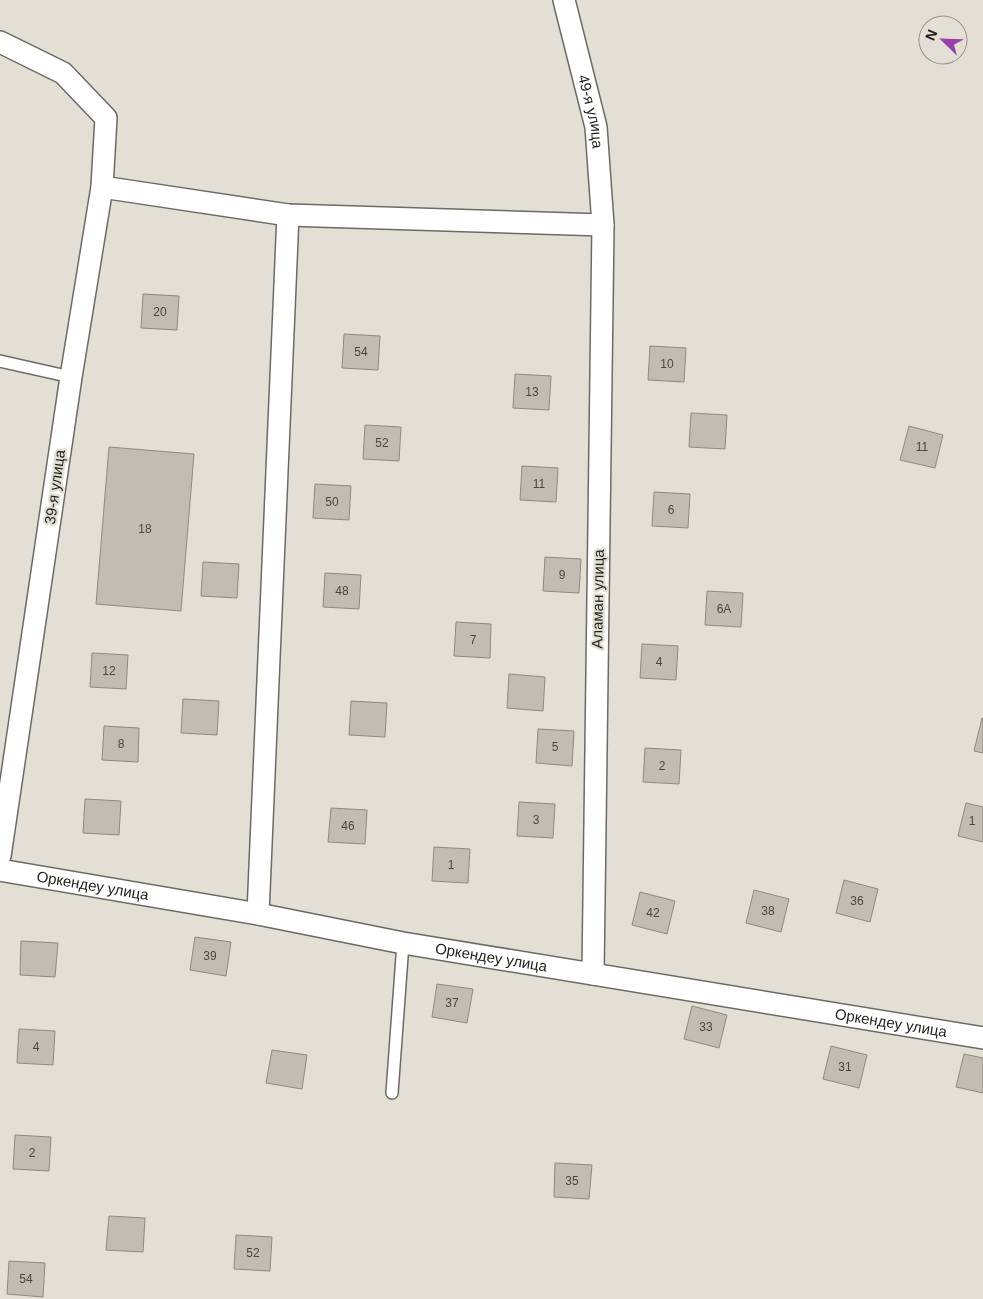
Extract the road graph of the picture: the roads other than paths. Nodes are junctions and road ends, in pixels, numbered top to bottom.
1 (564, 0) edge
2 (0, 42) edge
3 (102, 187) junction
4 (288, 216) junction
5 (603, 225) junction
6 (0, 361) edge
7 (71, 377) junction
8 (0, 856) edge
9 (0, 870) edge
10 (258, 914) junction
11 (403, 943) junction
12 (593, 974) junction
13 (983, 1038) edge
14 (392, 1093) dead end

1 - 5 street, 49-я улица
2 - 3 street, 39-я улица
3 - 4 street
3 - 7 street, 39-я улица
4 - 5 street
4 - 10 street
5 - 12 street, Аламан улица
6 - 7 lane
7 - 8 street, 39-я улица
9 - 10 street, Оркендеу улица
10 - 11 street, Оркендеу улица
11 - 12 street, Оркендеу улица
11 - 14 lane
12 - 13 street, Оркендеу улица

